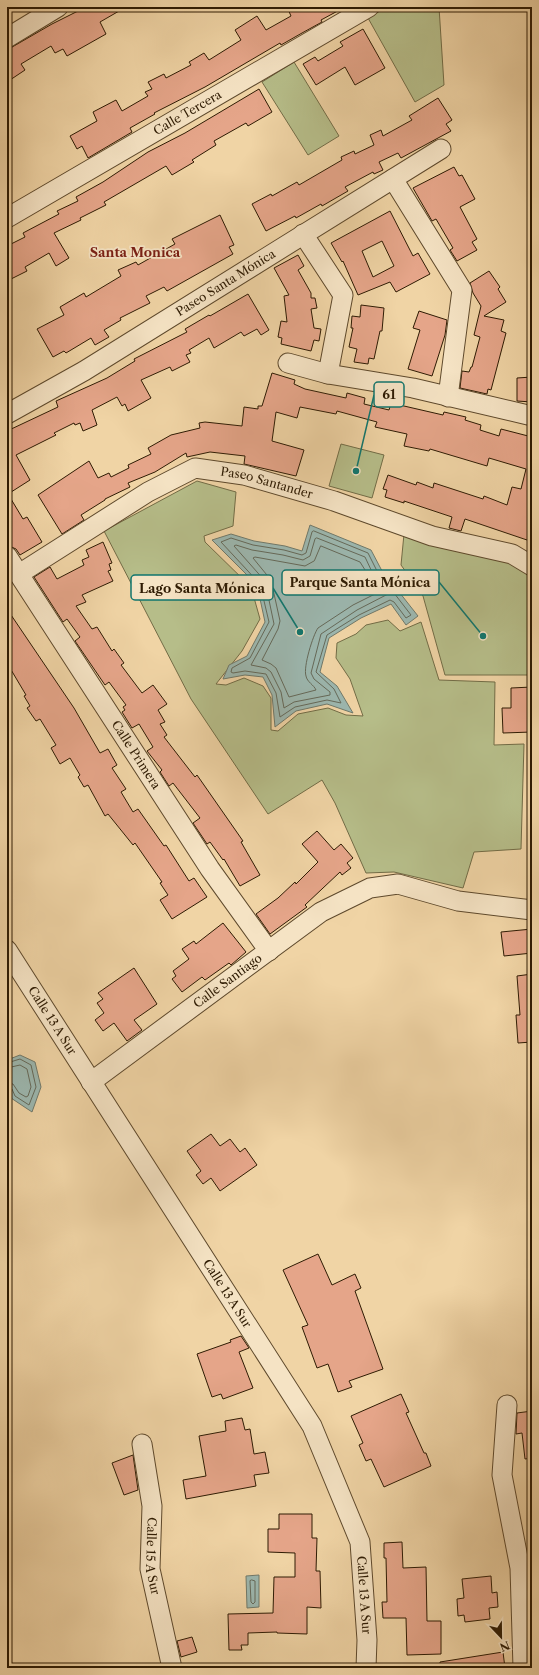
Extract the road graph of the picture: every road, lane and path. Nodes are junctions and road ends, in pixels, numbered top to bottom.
1 (58, 7) edge
2 (369, 7) edge
3 (7, 38) edge
4 (441, 149) dead end
5 (393, 179) junction
6 (7, 218) edge
7 (303, 234) junction
8 (288, 363) dead end
9 (328, 374) junction
10 (448, 397) junction
11 (7, 414) edge
12 (532, 415) edge
13 (7, 556) edge
14 (532, 566) edge
15 (19, 574) junction
16 (532, 910) edge
17 (7, 950) edge
18 (269, 951) junction
19 (91, 1082) junction
20 (507, 1405) dead end
21 (142, 1444) dead end
22 (172, 1668) edge
23 (366, 1668) edge
24 (523, 1668) edge

1 - 3 street
2 - 6 street, Calle Tercera
4 - 5 street, Paseo Santa Mónica
5 - 7 street, Paseo Santa Mónica
5 - 10 street
7 - 9 street
7 - 11 street, Paseo Santa Mónica
8 - 9 street
9 - 10 street
10 - 12 street
13 - 15 street, Calle Primera
14 - 15 street, Paseo Santander
15 - 18 street, Calle Primera
16 - 18 street, Calle Santiago
17 - 19 street, Calle 13 A Sur
18 - 19 street, Calle Santiago
19 - 23 street, Calle 13 A Sur
20 - 24 street
21 - 22 street, Calle 15 A Sur

